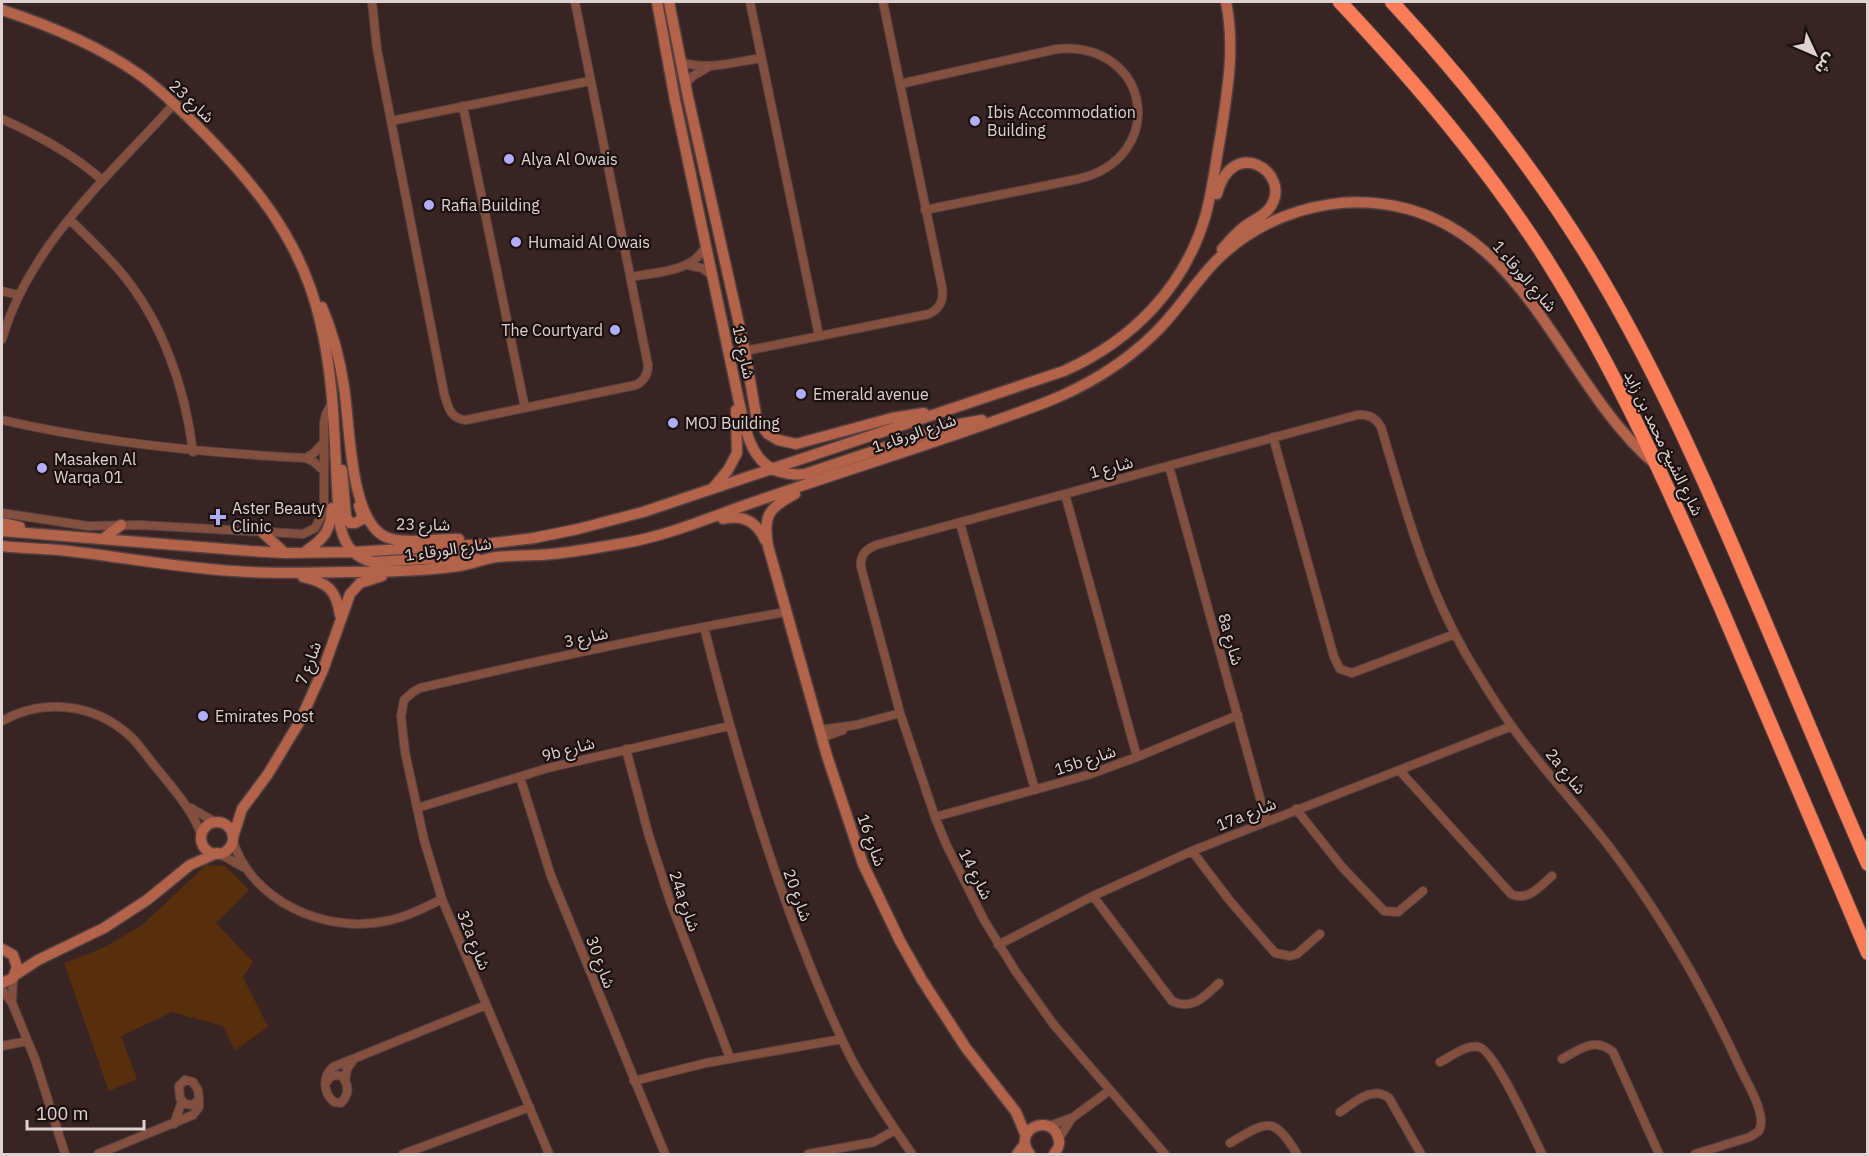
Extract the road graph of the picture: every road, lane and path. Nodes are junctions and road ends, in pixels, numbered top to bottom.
1 (372, 2) edge
2 (575, 2) edge
3 (657, 2) edge
4 (669, 2) edge
5 (750, 2) edge
6 (883, 2) edge
7 (1226, 2) edge
8 (1340, 2) edge
9 (1392, 2) edge
10 (2, 10) edge
11 (761, 58) junction
12 (681, 62) junction
13 (710, 67) junction
14 (590, 81) junction
15 (685, 84) junction
16 (900, 84) junction
17 (172, 102) junction
18 (463, 106) junction
19 (2, 119) edge
20 (391, 121) junction
21 (102, 180) junction
22 (925, 210) junction
23 (70, 220) junction
24 (1195, 244) junction
25 (706, 245) junction
26 (1215, 263) junction
27 (688, 265) junction
28 (307, 277) junction
29 (631, 277) junction
30 (714, 277) junction
31 (2, 291) edge
32 (18, 295) junction
33 (819, 336) junction
34 (2, 339) edge
35 (745, 351) junction
36 (738, 398) junction
37 (333, 402) junction
38 (525, 408) junction
39 (943, 412) junction
40 (1371, 417) joint
41 (2, 420) edge
42 (998, 420) junction
43 (334, 429) junction
44 (1273, 437) junction
45 (324, 442) junction
46 (193, 452) junction
47 (306, 458) junction
48 (1169, 466) junction
49 (352, 467) junction
50 (771, 468) junction
51 (1660, 468) junction
52 (324, 471) junction
53 (813, 483) junction
54 (336, 484) junction
55 (711, 490) junction
56 (1065, 494) junction
57 (2, 513) edge
58 (2, 523) edge
59 (960, 523) junction
60 (121, 525) junction
61 (687, 527) junction
62 (2, 531) edge
63 (263, 533) junction
64 (49, 534) junction
65 (104, 538) junction
66 (486, 544) junction
67 (2, 546) edge
68 (768, 546) junction
69 (305, 552) junction
70 (353, 552) junction
71 (285, 553) junction
72 (862, 556) joint
73 (482, 560) junction
74 (393, 571) junction
75 (288, 573) junction
76 (786, 608) junction
77 (340, 617) junction
78 (704, 627) junction
79 (1455, 633) junction
80 (900, 713) junction
81 (1238, 715) junction
82 (2, 721) edge
83 (729, 726) junction
84 (1512, 726) junction
85 (403, 727) joint
86 (820, 734) junction
87 (626, 749) junction
88 (1137, 758) junction
89 (1400, 771) junction
90 (520, 777) junction
91 (1035, 790) junction
92 (185, 803) junction
93 (417, 808) junction
94 (242, 809) junction
95 (1296, 809) junction
96 (935, 817) junction
97 (1266, 820) junction
98 (215, 822) junction
99 (201, 837) junction
100 (233, 839) junction
101 (1857, 840) junction
102 (1868, 850) edge
103 (1192, 851) junction
104 (218, 853) junction
105 (1868, 864) edge
106 (190, 865) junction
107 (244, 867) junction
108 (1552, 876) dead end
109 (1424, 891) dead end
110 (1093, 896) junction
111 (442, 899) junction
112 (1320, 934) dead end
113 (998, 945) junction
114 (2, 949) edge
115 (1868, 953) edge
116 (13, 955) junction
117 (43, 958) junction
118 (14, 976) junction
119 (2, 983) edge
120 (1219, 983) dead end
121 (2, 990) edge
122 (12, 1002) junction
123 (486, 1005) junction
124 (842, 1039) junction
125 (27, 1041) junction
126 (2, 1046) edge
127 (355, 1058) junction
128 (730, 1058) junction
129 (1562, 1059) dead end
130 (1440, 1062) dead end
131 (345, 1081) junction
132 (634, 1081) junction
133 (326, 1083) junction
134 (1108, 1088) junction
135 (199, 1099) junction
136 (182, 1101) junction
137 (530, 1107) junction
138 (1016, 1112) junction
139 (1340, 1112) dead end
140 (1072, 1118) junction
141 (174, 1124) junction
142 (1044, 1126) junction
143 (895, 1130) junction
144 (1230, 1143) dead end
145 (1027, 1145) edge
146 (1058, 1149) edge
147 (66, 1155) edge
148 (98, 1155) edge
149 (403, 1155) edge
150 (549, 1155) edge
151 (665, 1155) edge
152 (808, 1155) edge
153 (912, 1155) edge
154 (1017, 1155) edge
155 (1165, 1155) edge
156 (1297, 1155) edge
157 (1421, 1155) edge
158 (1542, 1155) edge
159 (1659, 1155) edge
160 (1695, 1155) edge

1 - 20 street
2 - 14 street
3 - 25 street, شارع 13
4 - 12 street, شارع 13
5 - 11 street
6 - 16 street
7 - 24 street, شارع الورقاء 1
8 - 51 highway, شارع الشيخ محمد بن زايد
9 - 101 highway, شارع الشيخ محمد بن زايد
10 - 17 street, شارع 23
11 - 13 street
11 - 33 street
12 - 13 street
12 - 15 street, شارع 13
13 - 15 street
14 - 18 street
14 - 29 street
15 - 35 street, شارع 13
16 - 22 street
16 - 22 street
17 - 21 street
17 - 28 street, شارع 23
18 - 20 street
18 - 38 street
19 - 21 street
20 - 38 street
21 - 23 street
22 - 33 street
23 - 32 street
23 - 46 street
24 - 26 street
24 - 39 street, شارع الورقاء 1
25 - 27 street
25 - 30 street, شارع 13
26 - 42 street, شارع الورقاء 1
26 - 51 street, شارع الورقاء 1
27 - 29 street
27 - 30 street
28 - 37 street, شارع 23
28 - 49 street, شارع 23
29 - 38 street
30 - 36 street, شارع 13
31 - 32 street
32 - 34 street
33 - 35 street
35 - 39 street, شارع 13
36 - 50 street, شارع 13
36 - 55 street
37 - 43 street, شارع 23
37 - 45 street
39 - 50 street, شارع الورقاء 1
40 - 44 street, شارع 1
40 - 79 street, 2a شارع
41 - 46 street
42 - 50 street
42 - 53 street, شارع الورقاء 1
43 - 49 street
43 - 54 street, شارع 23
44 - 48 street, شارع 1
44 - 79 street
45 - 47 street
45 - 52 street
46 - 47 street
47 - 52 street
48 - 56 street, شارع 1
48 - 81 street, 8a شارع
49 - 66 street, شارع 23
50 - 55 street, شارع الورقاء 1
51 - 115 highway, شارع الشيخ محمد بن زايد
52 - 63 street
53 - 61 street, شارع الورقاء 1
53 - 68 street, شارع 16
54 - 69 street
54 - 70 street, شارع 23
55 - 66 street, شارع الورقاء 1
56 - 59 street, شارع 1
56 - 88 street
57 - 60 street
58 - 64 street
59 - 72 street, شارع 1
59 - 91 street
60 - 63 street
60 - 65 street
61 - 68 street, شارع 16
61 - 73 street, شارع الورقاء 1
62 - 64 street, شارع الورقاء 1
63 - 71 street
64 - 65 street, شارع الورقاء 1
65 - 71 street, شارع الورقاء 1
66 - 70 street, شارع الورقاء 1
67 - 75 street, شارع الورقاء 1
68 - 76 street, شارع 16
69 - 70 street, شارع الورقاء 1
69 - 71 street, شارع الورقاء 1
70 - 73 street, شارع 23
72 - 80 street, شارع 14
73 - 74 street, شارع الورقاء 1
74 - 75 street, شارع الورقاء 1
74 - 77 street, شارع 7
75 - 77 street
76 - 78 street, شارع 3
76 - 86 street, شارع 16
77 - 94 street, شارع 7
78 - 83 street, شارع 20
78 - 85 street, شارع 3
79 - 84 street, 2a شارع
80 - 86 street
80 - 96 street, شارع 14
81 - 88 street, 15b شارع
81 - 97 street, 8a شارع
82 - 92 street
83 - 87 street, 9b شارع
83 - 124 street, شارع 20
84 - 89 street, 17a شارع
84 - 160 street, 2a شارع
85 - 93 street, 32a شارع
86 - 138 street, شارع 16
87 - 90 street, 9b شارع
87 - 128 street, 24a شارع
88 - 91 street, 15b شارع
89 - 95 street, 17a شارع
89 - 108 street
90 - 93 street, 9b شارع
90 - 132 street, شارع 30
91 - 96 street, 15b شارع
92 - 98 street
92 - 99 street
93 - 111 street, 32a شارع
94 - 98 street, شارع 7
94 - 100 street, شارع 7
95 - 97 street, 17a شارع
95 - 109 street
96 - 113 street, شارع 14
97 - 103 street, 17a شارع
98 - 99 street
98 - 100 street
99 - 104 street
99 - 106 street
100 - 104 street
100 - 107 street
101 - 102 highway
101 - 105 highway, شارع الشيخ محمد بن زايد
103 - 110 street, 17a شارع
103 - 112 street
104 - 106 street
104 - 107 street
106 - 117 street
107 - 111 street
110 - 113 street, 17a شارع
110 - 120 street
111 - 123 street, 32a شارع
113 - 134 street, شارع 14
114 - 116 street
116 - 117 street
116 - 118 street
117 - 118 street
118 - 119 street
118 - 122 street
121 - 122 street
122 - 125 street
123 - 127 street
123 - 137 street, 32a شارع
124 - 128 street
124 - 143 street, شارع 20
125 - 126 street
125 - 147 street
127 - 131 street
127 - 133 street
128 - 132 street
129 - 159 street
130 - 158 street
131 - 133 street
131 - 133 street
132 - 151 street, شارع 30
134 - 140 street
134 - 155 street, شارع 14
135 - 136 street
135 - 136 street
135 - 141 street
136 - 141 street
137 - 149 street
137 - 150 street, 32a شارع
138 - 142 street, شارع 16
138 - 145 street, شارع 16
139 - 157 street
140 - 142 street
140 - 146 street
141 - 148 street
142 - 145 street
142 - 146 street
143 - 152 street
143 - 153 street, شارع 20
144 - 156 street
145 - 154 street

